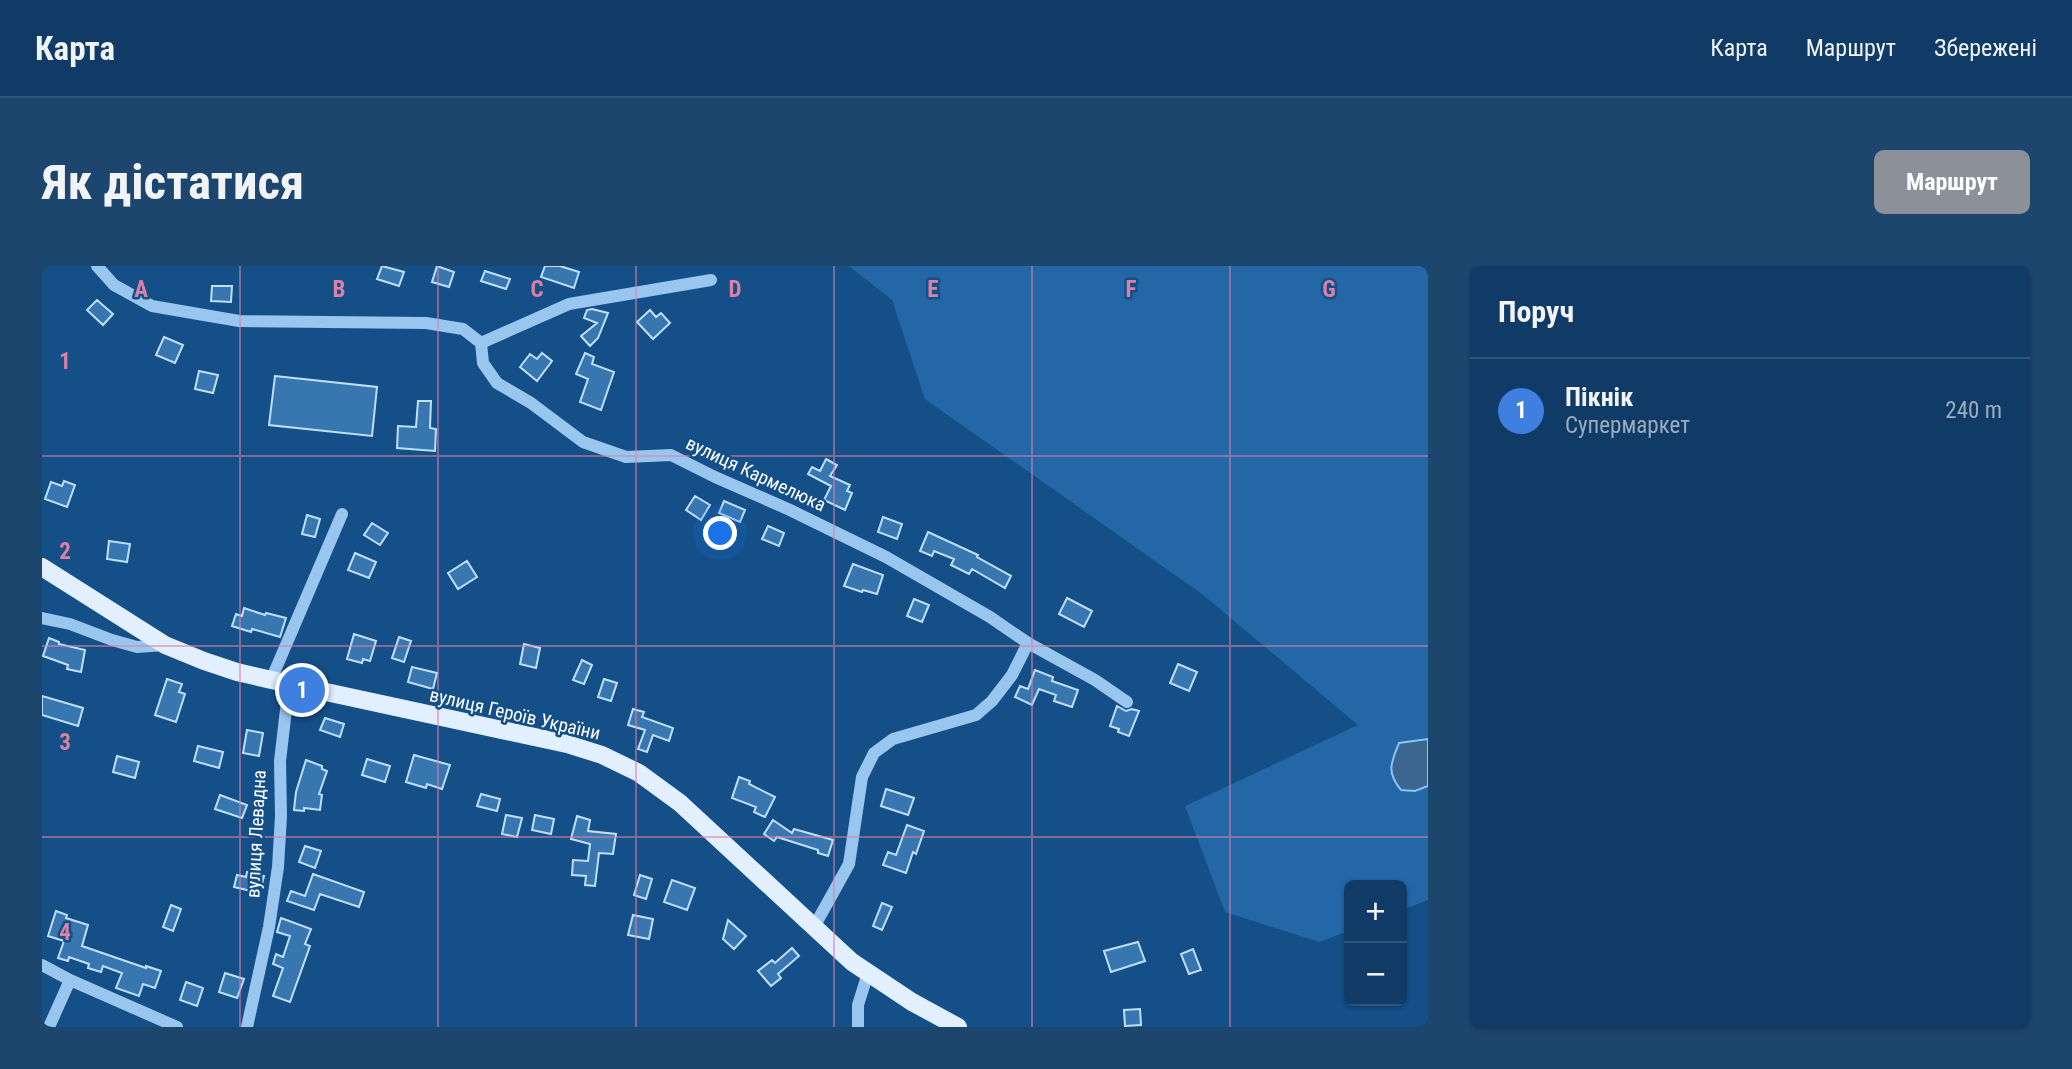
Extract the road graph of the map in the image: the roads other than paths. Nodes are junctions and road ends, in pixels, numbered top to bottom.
1 (97, 266) edge
2 (712, 280) dead end
3 (481, 343) junction
4 (342, 514) dead end
5 (42, 567) edge
6 (42, 618) edge
7 (1028, 643) junction
8 (165, 645) junction
9 (271, 680) junction
10 (289, 684) junction
11 (1127, 702) dead end
12 (814, 928) junction
13 (42, 965) edge
14 (868, 973) junction
15 (70, 980) junction
16 (50, 1027) edge
17 (177, 1027) edge
18 (247, 1027) edge
19 (858, 1027) edge
20 (958, 1027) edge

1 - 3 street
2 - 3 street
3 - 7 street, вулиця Кармелюка
4 - 9 street
5 - 8 main road, вулиця Героїв України
6 - 8 street
7 - 11 street, вулиця Кармелюка
7 - 12 street
8 - 9 main road, вулиця Героїв України
9 - 10 main road, вулиця Героїв України
10 - 12 main road, вулиця Героїв України
10 - 18 street, вулиця Левадна
12 - 14 main road, вулиця Героїв України
13 - 15 street
14 - 19 street
14 - 20 main road, вулиця Героїв України
15 - 16 street
15 - 17 street

